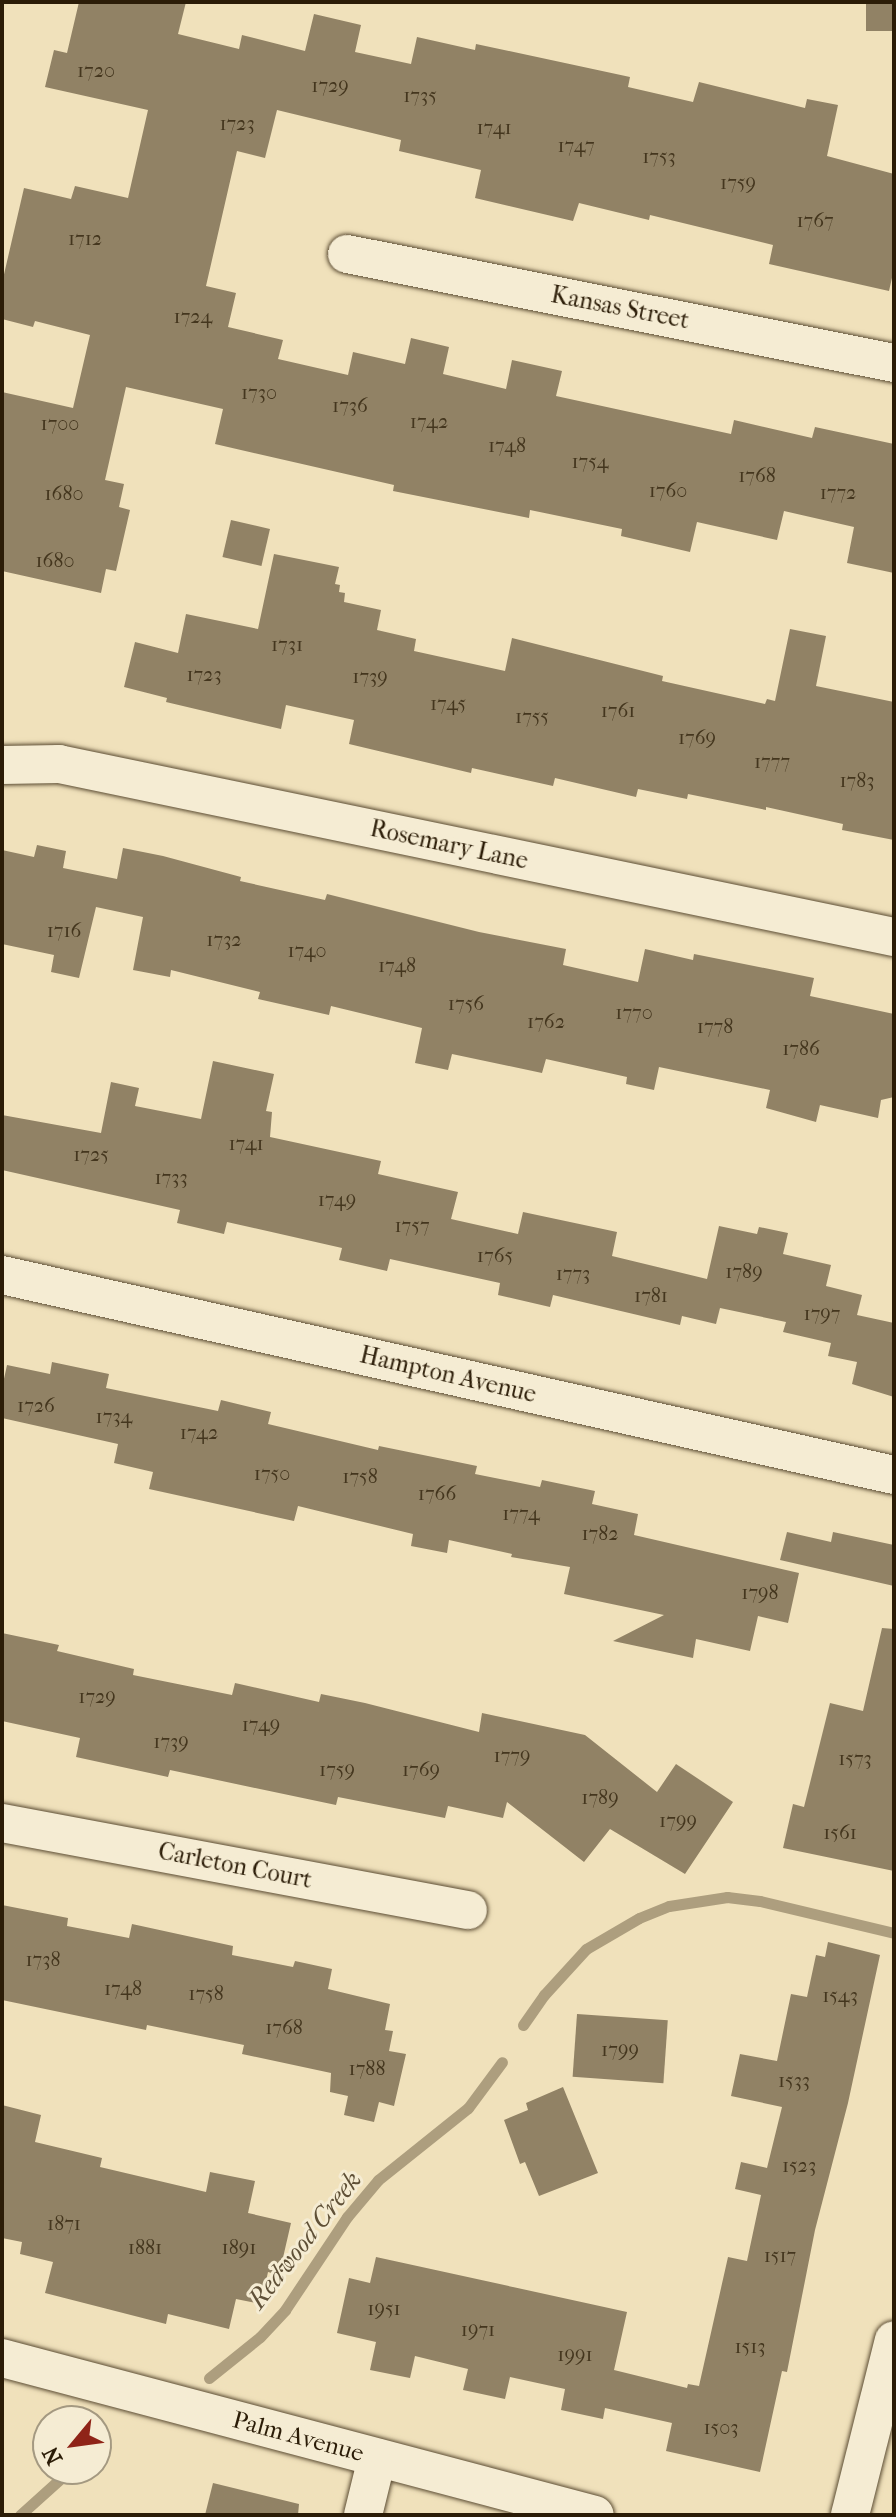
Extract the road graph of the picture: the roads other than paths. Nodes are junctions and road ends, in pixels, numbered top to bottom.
1 (347, 254) dead end
2 (894, 363) edge
3 (2, 765) edge
4 (894, 937) edge
5 (2, 1275) edge
6 (894, 1475) edge
7 (2, 1823) edge
8 (468, 1910) dead end
9 (894, 2340) edge
10 (2, 2358) edge
11 (377, 2458) junction
12 (363, 2515) edge
13 (595, 2515) edge
14 (850, 2515) edge

1 - 2 street, Kansas Street
3 - 4 street, Rosemary Lane
5 - 6 street, Hampton Avenue
7 - 8 street, Carleton Court
9 - 14 street
10 - 11 street, Palm Avenue
11 - 12 street
11 - 13 street, Palm Avenue

